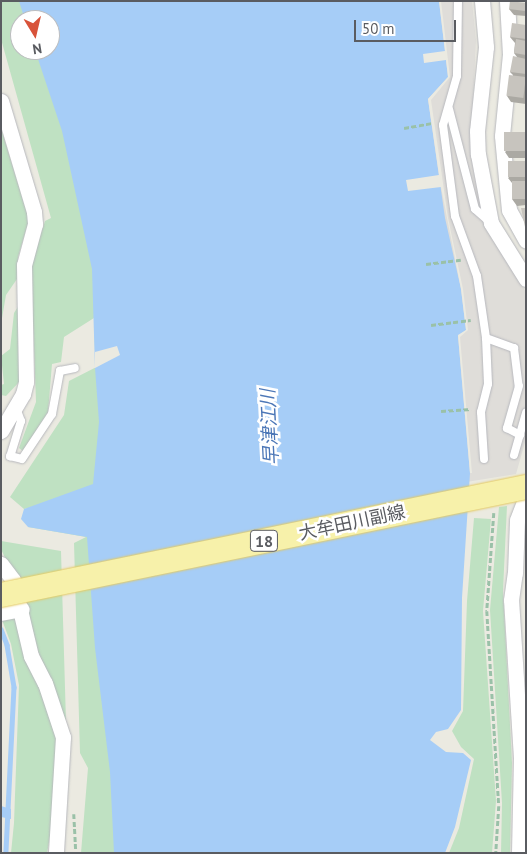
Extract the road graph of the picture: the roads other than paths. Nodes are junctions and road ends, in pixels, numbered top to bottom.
1 (458, 1) edge
2 (482, 1) edge
3 (507, 1) edge
4 (1, 101) edge
5 (448, 107) junction
6 (492, 223) junction
7 (526, 241) edge
8 (526, 279) edge
9 (486, 338) junction
10 (75, 368) dead end
11 (8, 405) edge
12 (526, 413) edge
13 (1, 431) edge
14 (520, 434) junction
15 (514, 456) dead end
16 (484, 459) dead end
17 (526, 487) edge
18 (526, 496) edge
19 (521, 521) edge
20 (1, 564) edge
21 (1, 595) edge
22 (518, 600) edge
23 (22, 609) junction
24 (1, 613) edge
25 (523, 758) edge
26 (56, 853) edge
27 (519, 853) edge

1 - 5 lane
2 - 6 street
3 - 7 street
4 - 11 street
5 - 6 lane
5 - 9 lane
6 - 8 street
9 - 14 lane
9 - 16 lane
10 - 11 lane
11 - 13 street
12 - 14 lane
14 - 15 lane
17 - 21 main road, 大牟田川副線 / 18, bridge
18 - 19 street
19 - 22 street
20 - 23 street
22 - 25 street
23 - 24 street
23 - 26 street
25 - 27 street

